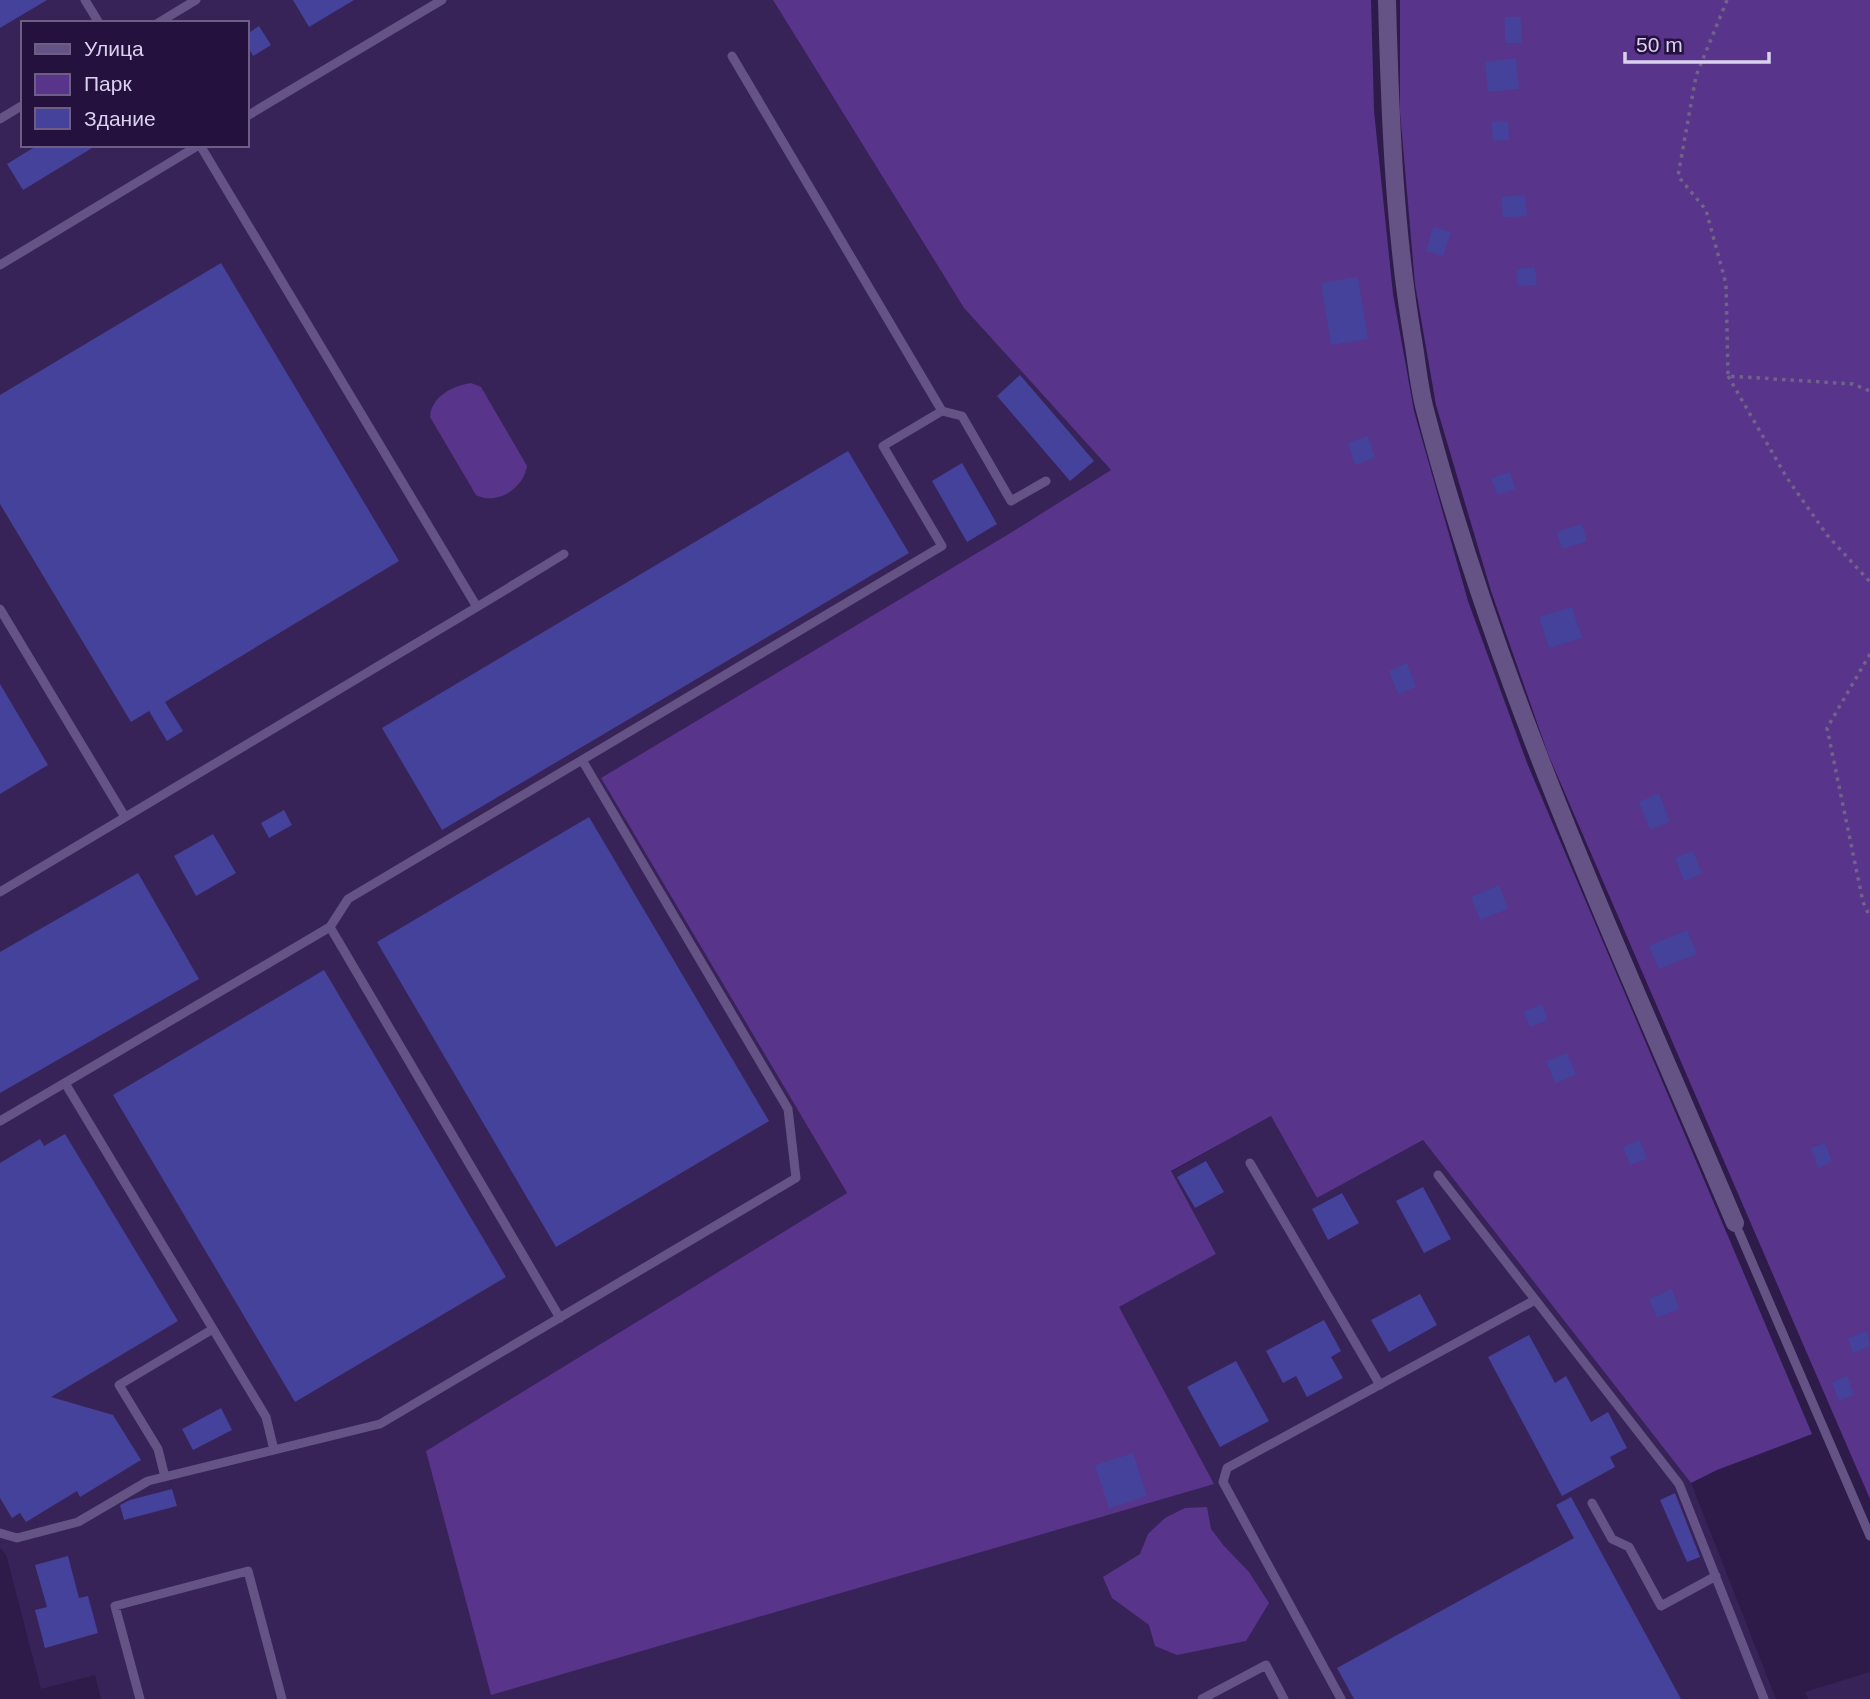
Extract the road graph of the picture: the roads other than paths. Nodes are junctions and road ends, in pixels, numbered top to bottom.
1 (85, 0) edge
2 (196, 0) edge
3 (442, 0) edge
4 (1387, 0) edge
5 (98, 21) edge
6 (161, 21) edge
7 (732, 56) dead end
8 (21, 106) edge
9 (248, 116) edge
10 (0, 119) edge
11 (197, 147) edge
12 (201, 147) edge
13 (0, 265) edge
14 (943, 411) junction
15 (1046, 481) dead end
16 (564, 554) dead end
17 (477, 607) junction
18 (0, 609) edge
19 (582, 760) junction
20 (125, 817) junction
21 (0, 892) edge
22 (330, 927) junction
23 (65, 1083) junction
24 (0, 1121) edge
25 (1250, 1164) dead end
26 (1438, 1175) dead end
27 (1737, 1227) joint
28 (1535, 1300) junction
29 (560, 1318) junction
30 (213, 1329) junction
31 (1380, 1385) junction
32 (274, 1450) junction
33 (165, 1477) junction
34 (1592, 1503) dead end
35 (0, 1533) edge
36 (1870, 1536) edge
37 (1716, 1576) junction
38 (140, 1699) edge
39 (282, 1699) edge
40 (1202, 1699) edge
41 (1284, 1699) edge
42 (1341, 1699) edge
43 (1764, 1699) edge

1 - 5 lane
2 - 6 lane
3 - 9 lane
4 - 27 street
7 - 14 lane
8 - 10 lane
11 - 13 lane
12 - 17 lane
14 - 15 lane
14 - 19 lane
16 - 17 lane
17 - 20 lane
18 - 20 lane
19 - 22 lane
19 - 29 lane
20 - 21 lane
22 - 23 lane
22 - 29 lane
23 - 24 lane
23 - 30 lane
25 - 31 lane
26 - 28 lane
27 - 36 lane
28 - 31 lane
28 - 37 lane
29 - 32 lane
30 - 32 lane
30 - 33 lane
31 - 42 lane
32 - 33 lane
33 - 35 lane
34 - 37 lane
37 - 43 lane
38 - 39 lane
40 - 41 lane

